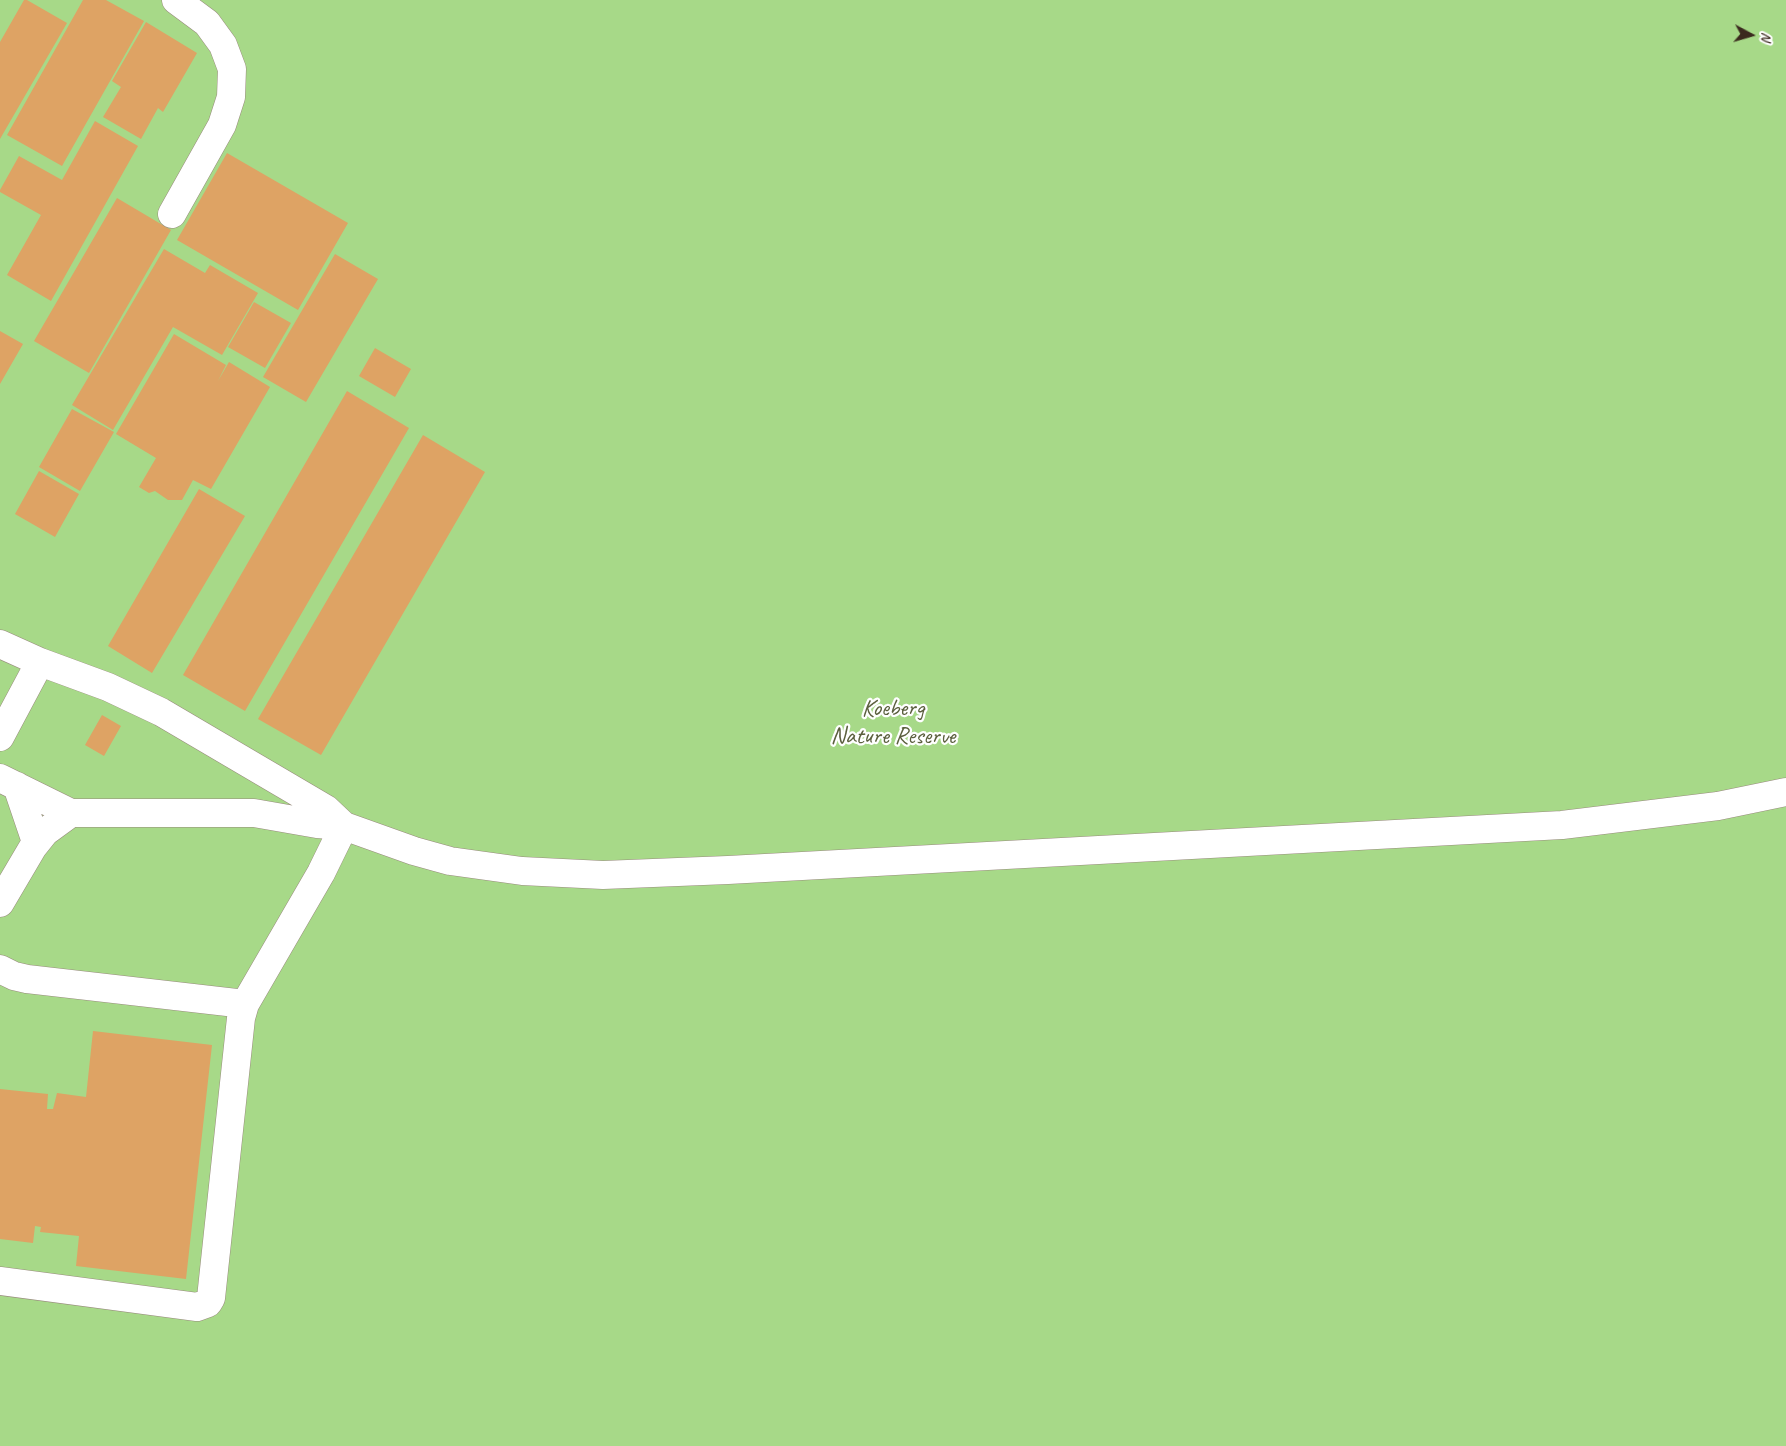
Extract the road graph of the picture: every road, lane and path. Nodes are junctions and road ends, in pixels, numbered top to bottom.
1 (176, 0) edge
2 (172, 214) dead end
3 (0, 644) edge
4 (40, 662) junction
5 (0, 737) edge
6 (8, 782) edge
7 (1786, 792) edge
8 (71, 813) junction
9 (344, 826) junction
10 (36, 842) junction
11 (4, 887) edge
12 (0, 969) edge
13 (245, 1004) junction
14 (0, 1281) edge

1 - 2 lane
3 - 4 lane
4 - 5 lane
4 - 9 lane
6 - 8 lane
6 - 10 lane
7 - 9 lane
8 - 9 lane
8 - 10 lane
9 - 13 lane
10 - 11 lane
12 - 13 lane
13 - 14 lane

